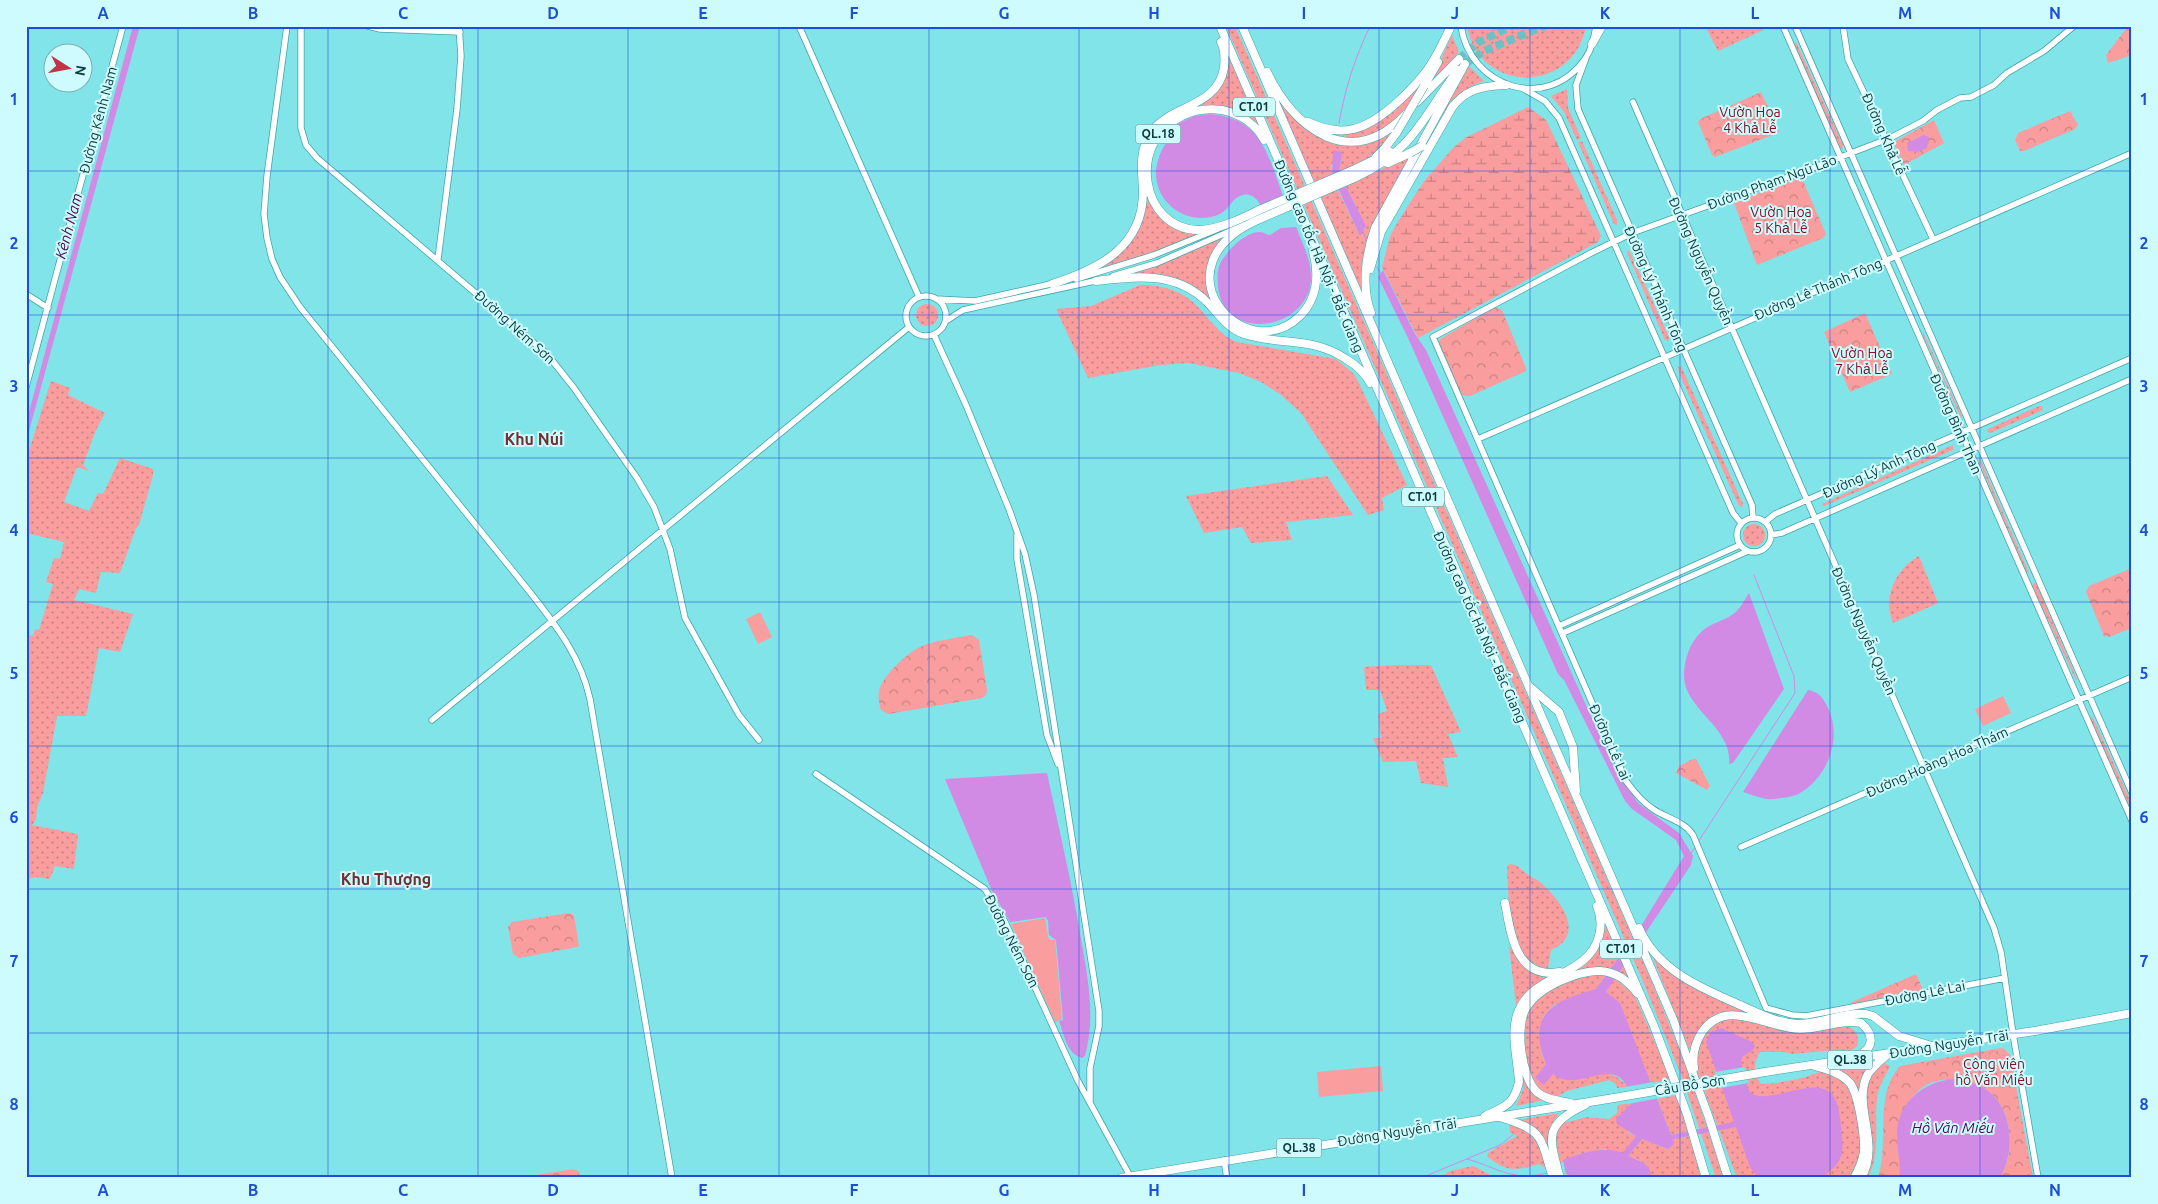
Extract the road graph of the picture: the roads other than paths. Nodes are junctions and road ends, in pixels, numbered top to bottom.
1 (123, 26) edge
2 (287, 26) edge
3 (301, 26) edge
4 (368, 26) edge
5 (799, 26) edge
6 (1215, 26) edge
7 (1220, 26) edge
8 (1242, 26) edge
9 (1247, 26) edge
10 (1461, 26) edge
11 (1596, 26) edge
12 (1602, 26) edge
13 (1782, 26) edge
14 (1795, 26) edge
15 (1842, 26) edge
16 (2074, 26) edge
17 (1451, 27) edge
18 (460, 29) edge
19 (1592, 44) junction
20 (1586, 58) junction
21 (1462, 61) junction
22 (1506, 85) junction
23 (1522, 88) junction
24 (1633, 102) dead end
25 (1452, 106) junction
26 (1293, 112) junction
27 (1885, 140) junction
28 (2132, 153) edge
29 (1850, 154) junction
30 (1839, 158) junction
31 (1375, 168) junction
32 (1353, 174) junction
33 (1289, 187) junction
34 (1299, 209) junction
35 (1681, 215) junction
36 (1248, 219) junction
37 (1632, 233) junction
38 (1933, 239) junction
39 (1613, 242) junction
40 (1895, 256) junction
41 (438, 259) junction
42 (1885, 260) junction
43 (1096, 281) junction
44 (1052, 284) junction
45 (1366, 290) junction
46 (26, 294) edge
47 (919, 297) junction
48 (936, 299) junction
49 (48, 308) junction
50 (946, 321) junction
51 (1925, 322) junction
52 (1730, 327) junction
53 (909, 328) junction
54 (1915, 328) junction
55 (934, 335) junction
56 (1433, 337) joint
57 (1682, 348) junction
58 (1664, 356) junction
59 (2132, 358) edge
60 (2132, 379) edge
61 (26, 388) edge
62 (1402, 399) junction
63 (1972, 427) junction
64 (1960, 432) junction
65 (1478, 439) junction
66 (1980, 446) junction
67 (1968, 452) junction
68 (1807, 501) junction
69 (1753, 518) junction
70 (1815, 519) junction
71 (1765, 522) junction
72 (1741, 523) junction
73 (664, 530) junction
74 (1017, 531) junction
75 (1771, 535) junction
76 (1441, 539) junction
77 (1740, 545) junction
78 (1748, 551) junction
79 (1679, 574) junction
80 (2037, 576) junction
81 (1682, 581) junction
82 (2025, 581) junction
83 (552, 621) junction
84 (1559, 626) junction
85 (1563, 634) junction
86 (1044, 657) junction
87 (1034, 659) junction
88 (2132, 677) edge
89 (1528, 685) junction
90 (2089, 696) junction
91 (2078, 700) junction
92 (432, 720) dead end
93 (759, 740) dead end
94 (1924, 768) junction
95 (1061, 773) junction
96 (816, 774) dead end
97 (1550, 786) junction
98 (2132, 793) edge
99 (1576, 796) junction
100 (2132, 821) edge
101 (1594, 835) junction
102 (1741, 847) dead end
103 (1505, 903) dead end
104 (1567, 971) junction
105 (2005, 978) junction
106 (2132, 1013) edge
107 (2013, 1034) junction
108 (1935, 1047) junction
109 (1888, 1054) junction
110 (1845, 1060) junction
111 (1810, 1065) junction
112 (1765, 1072) joint
113 (1673, 1077) junction
114 (1697, 1085) junction
115 (1614, 1098) joint
116 (1592, 1101) junction
117 (1090, 1102) junction
118 (1577, 1104) junction
119 (1498, 1116) junction
120 (1709, 1118) junction
121 (1478, 1119) junction
122 (1224, 1160) junction
123 (1130, 1176) junction
124 (672, 1178) edge
125 (1121, 1178) edge
126 (1227, 1178) edge
127 (1553, 1178) edge
128 (1560, 1178) edge
129 (1704, 1178) edge
130 (1728, 1178) edge
131 (1734, 1178) edge
132 (1854, 1178) edge
133 (1860, 1178) edge
134 (2038, 1178) edge

1 - 49 street, Đường Kênh Nam
2 - 83 street
3 - 41 street, Đường Ném Sơn
4 - 18 street
5 - 47 street
6 - 44 highway
7 - 33 highway, Đường cao tốc Hà Nội - Bắc Giang / CT.01
8 - 62 highway, Đường cao tốc Hà Nội - Bắc Giang / CT.01
9 - 26 highway
10 - 22 street
11 - 19 street, Đường Lý Thánh Tông
12 - 19 highway
13 - 30 street, Đường Bình Than
14 - 29 street, Đường Bình Than
15 - 27 street, Đường Khả Lễ
16 - 27 street, Đường Phạm Ngũ Lão
17 - 26 highway
17 - 32 highway, bridge
18 - 41 street
19 - 20 street, Đường Lý Thánh Tông
20 - 23 street
20 - 37 street, Đường Lý Thánh Tông
21 - 26 highway
21 - 31 highway
21 - 32 highway
21 - 45 highway
22 - 23 street
22 - 25 highway
23 - 39 street, Đường Lý Thánh Tông
24 - 35 street, Đường Nguyễn Quyền
25 - 31 highway, bridge
25 - 45 highway
27 - 29 street, Đường Phạm Ngũ Lão
27 - 38 street, Đường Khả Lễ
28 - 38 street, Đường Lê Thánh Tông
29 - 30 street, Đường Phạm Ngũ Lão
29 - 40 street, Đường Bình Than
30 - 35 street, Đường Phạm Ngũ Lão
30 - 42 street, Đường Bình Than
31 - 32 highway
32 - 36 highway, bridge
33 - 34 highway, Đường cao tốc Hà Nội - Bắc Giang / CT.01
33 - 36 highway, QL.18
34 - 36 highway
34 - 76 highway, Đường cao tốc Hà Nội - Bắc Giang / CT.01
35 - 37 street, Đường Phạm Ngũ Lão
35 - 52 street, Đường Nguyễn Quyền
36 - 43 street
36 - 44 street
37 - 39 street, Đường Phạm Ngũ Lão
37 - 57 street, Đường Lý Thánh Tông
38 - 40 street, Đường Lê Thánh Tông
39 - 56 street, Đường Phạm Ngũ Lão
39 - 58 street, Đường Lý Thánh Tông
40 - 42 street, Đường Lê Thánh Tông
40 - 51 street, Đường Bình Than
41 - 73 street, Đường Ném Sơn
42 - 52 street, Đường Lê Thánh Tông
42 - 54 street, Đường Bình Than
43 - 50 street
43 - 76 highway
44 - 48 street
45 - 62 highway
46 - 49 street
47 - 48 street
47 - 53 street
48 - 50 street
49 - 61 street, Đường Kênh Nam
50 - 55 street
51 - 54 street
51 - 63 street, Đường Bình Than
52 - 57 street, Đường Lê Thánh Tông
52 - 68 street, Đường Nguyễn Quyền
53 - 55 street
53 - 73 street
54 - 64 street, Đường Bình Than
55 - 74 street
56 - 65 street, Đường Lê Lai
57 - 58 street, Đường Lê Thánh Tông
57 - 69 street, Đường Lý Thánh Tông
58 - 65 street, Đường Lê Thánh Tông
58 - 72 street, Đường Lý Thánh Tông
59 - 63 street, Đường Lý Anh Tông
60 - 66 street, Đường Lý Anh Tông
62 - 89 highway, Đường cao tốc Hà Nội - Bắc Giang / CT.01
63 - 64 street, Đường Lý Anh Tông
63 - 66 street, Đường Bình Than
64 - 67 street, Đường Bình Than
64 - 68 street, Đường Lý Anh Tông
65 - 84 street, Đường Lê Lai
66 - 67 street, Đường Lý Anh Tông
66 - 80 street, Đường Bình Than
67 - 70 street, Đường Lý Anh Tông
67 - 82 street, Đường Bình Than
68 - 70 street, Đường Nguyễn Quyền
68 - 71 street, Đường Lý Anh Tông
69 - 71 street
69 - 72 street
70 - 75 street, Đường Lý Anh Tông
70 - 94 street, Đường Nguyễn Quyền
71 - 75 street
72 - 77 street
73 - 83 street
73 - 93 street, Đường Ném Sơn
74 - 86 street
74 - 87 street
75 - 78 street
76 - 97 highway, Đường cao tốc Hà Nội - Bắc Giang / CT.01
77 - 78 street
77 - 79 street
78 - 81 street
79 - 81 street
79 - 84 street
80 - 82 street
80 - 90 street, Đường Bình Than
81 - 85 street
82 - 91 street, Đường Bình Than
83 - 92 street
83 - 124 street
84 - 85 street, Đường Lê Lai
85 - 105 street, Đường Lê Lai
86 - 87 street
86 - 95 street
87 - 95 street
88 - 90 street, Đường Hoàng Hoa Thám
89 - 99 highway, Đường cao tốc Hà Nội - Bắc Giang / CT.01
89 - 99 highway
90 - 91 street, Đường Hoàng Hoa Thám
90 - 98 street, Đường Bình Than
91 - 94 street, Đường Hoàng Hoa Thám
91 - 100 street, Đường Bình Than
94 - 102 street, Đường Hoàng Hoa Thám
94 - 105 street, Đường Nguyễn Quyền
95 - 117 street
96 - 117 street, Đường Ném Sơn
97 - 104 highway
97 - 113 highway, Đường cao tốc Hà Nội - Bắc Giang / CT.01
99 - 101 highway, Đường cao tốc Hà Nội - Bắc Giang / CT.01
101 - 108 highway
101 - 114 highway, Đường cao tốc Hà Nội - Bắc Giang / CT.01
103 - 104 highway
104 - 121 highway
105 - 107 street, Đường Nguyễn Quyền
106 - 107 highway, Đường Nguyễn Trãi / QL.38
107 - 108 highway, Đường Nguyễn Trãi / QL.38
107 - 134 street, Đường Nguyễn Quyền
108 - 109 highway, Đường Nguyễn Trãi / QL.38
109 - 110 highway, Đường Nguyễn Trãi / QL.38
109 - 133 highway
110 - 111 highway, Đường Nguyễn Trãi / QL.38
110 - 114 highway
111 - 112 highway, Đường Nguyễn Trãi / QL.38
111 - 132 highway
112 - 115 highway, Cầu Bồ Sơn, bridge
113 - 118 highway
113 - 129 highway, Đường cao tốc Hà Nội - Bắc Giang / CT.01
114 - 120 highway, Đường cao tốc Hà Nội - Bắc Giang / CT.01
115 - 116 highway, Đường Nguyễn Trãi / QL.38
116 - 118 highway, Đường Nguyễn Trãi / QL.38
116 - 128 highway
117 - 123 street, Đường Ném Sơn
118 - 119 highway, Đường Nguyễn Trãi / QL.38
119 - 121 highway, Đường Nguyễn Trãi / QL.38
119 - 127 highway
120 - 130 highway, Đường cao tốc Hà Nội - Bắc Giang / CT.01
120 - 131 highway
121 - 122 highway, Đường Nguyễn Trãi / QL.38
122 - 123 highway, Đường Nguyễn Trãi / QL.38
122 - 126 street
123 - 125 highway, Đường Nguyễn Trãi / QL.38

